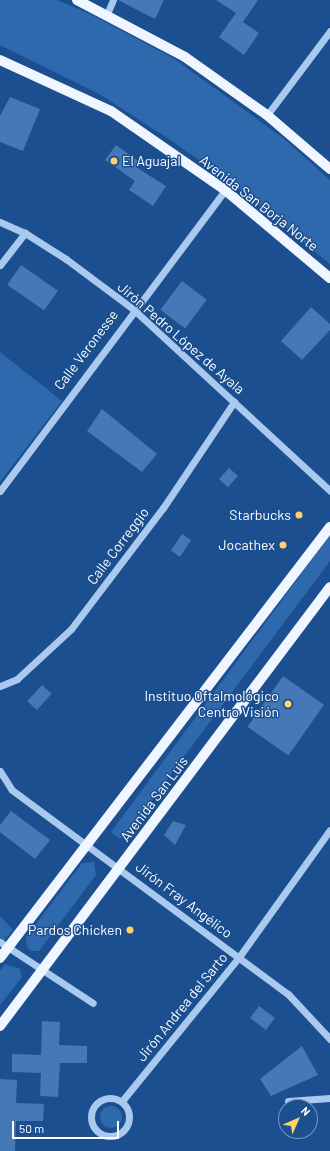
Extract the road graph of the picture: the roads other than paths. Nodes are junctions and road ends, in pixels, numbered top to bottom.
1 (77, 0) edge
2 (113, 0) edge
3 (107, 14) junction
4 (330, 31) edge
5 (0, 60) edge
6 (267, 115) junction
7 (330, 169) edge
8 (225, 190) junction
9 (0, 222) edge
10 (25, 233) junction
11 (0, 264) edge
12 (330, 278) edge
13 (133, 309) junction
14 (234, 402) junction
15 (0, 491) edge
16 (330, 491) edge
17 (330, 527) edge
18 (330, 587) edge
19 (0, 686) edge
20 (0, 771) edge
21 (330, 830) edge
22 (89, 845) junction
23 (120, 868) junction
24 (4, 944) edge
25 (239, 957) junction
26 (0, 958) edge
27 (45, 969) junction
28 (93, 1002) dead end
29 (0, 1026) edge
30 (330, 1039) edge
31 (330, 1098) edge
32 (316, 1099) edge
33 (122, 1101) junction

1 - 3 main road
2 - 3 street
3 - 6 main road
4 - 6 street
5 - 8 main road, Avenida San Borja Norte
6 - 7 main road
8 - 12 main road, Avenida San Borja Norte
8 - 13 street, Calle Veronesse
9 - 10 street, Jirón Pedro López de Ayala
10 - 11 street
10 - 13 street, Jirón Pedro López de Ayala
13 - 14 street, Jirón Pedro López de Ayala
13 - 15 street, Calle Veronesse
14 - 16 street, Jirón Pedro López de Ayala
14 - 19 street, Calle Correggio
17 - 22 main road, Avenida San Luis
18 - 23 main road, Avenida San Luis
20 - 22 street, Jirón Fray Angélico
21 - 25 street, Jirón Andrea del Sarto
22 - 23 street, Jirón Fray Angélico
22 - 24 main road, Avenida San Luis
23 - 25 street, Jirón Fray Angélico
23 - 27 main road, Avenida San Luis
24 - 26 main road, Avenida San Luis
24 - 27 street
25 - 30 street, Jirón Fray Angélico
25 - 33 street, Jirón Andrea del Sarto
27 - 28 street
27 - 29 main road, Avenida San Luis
31 - 32 street
33 - 33 street

